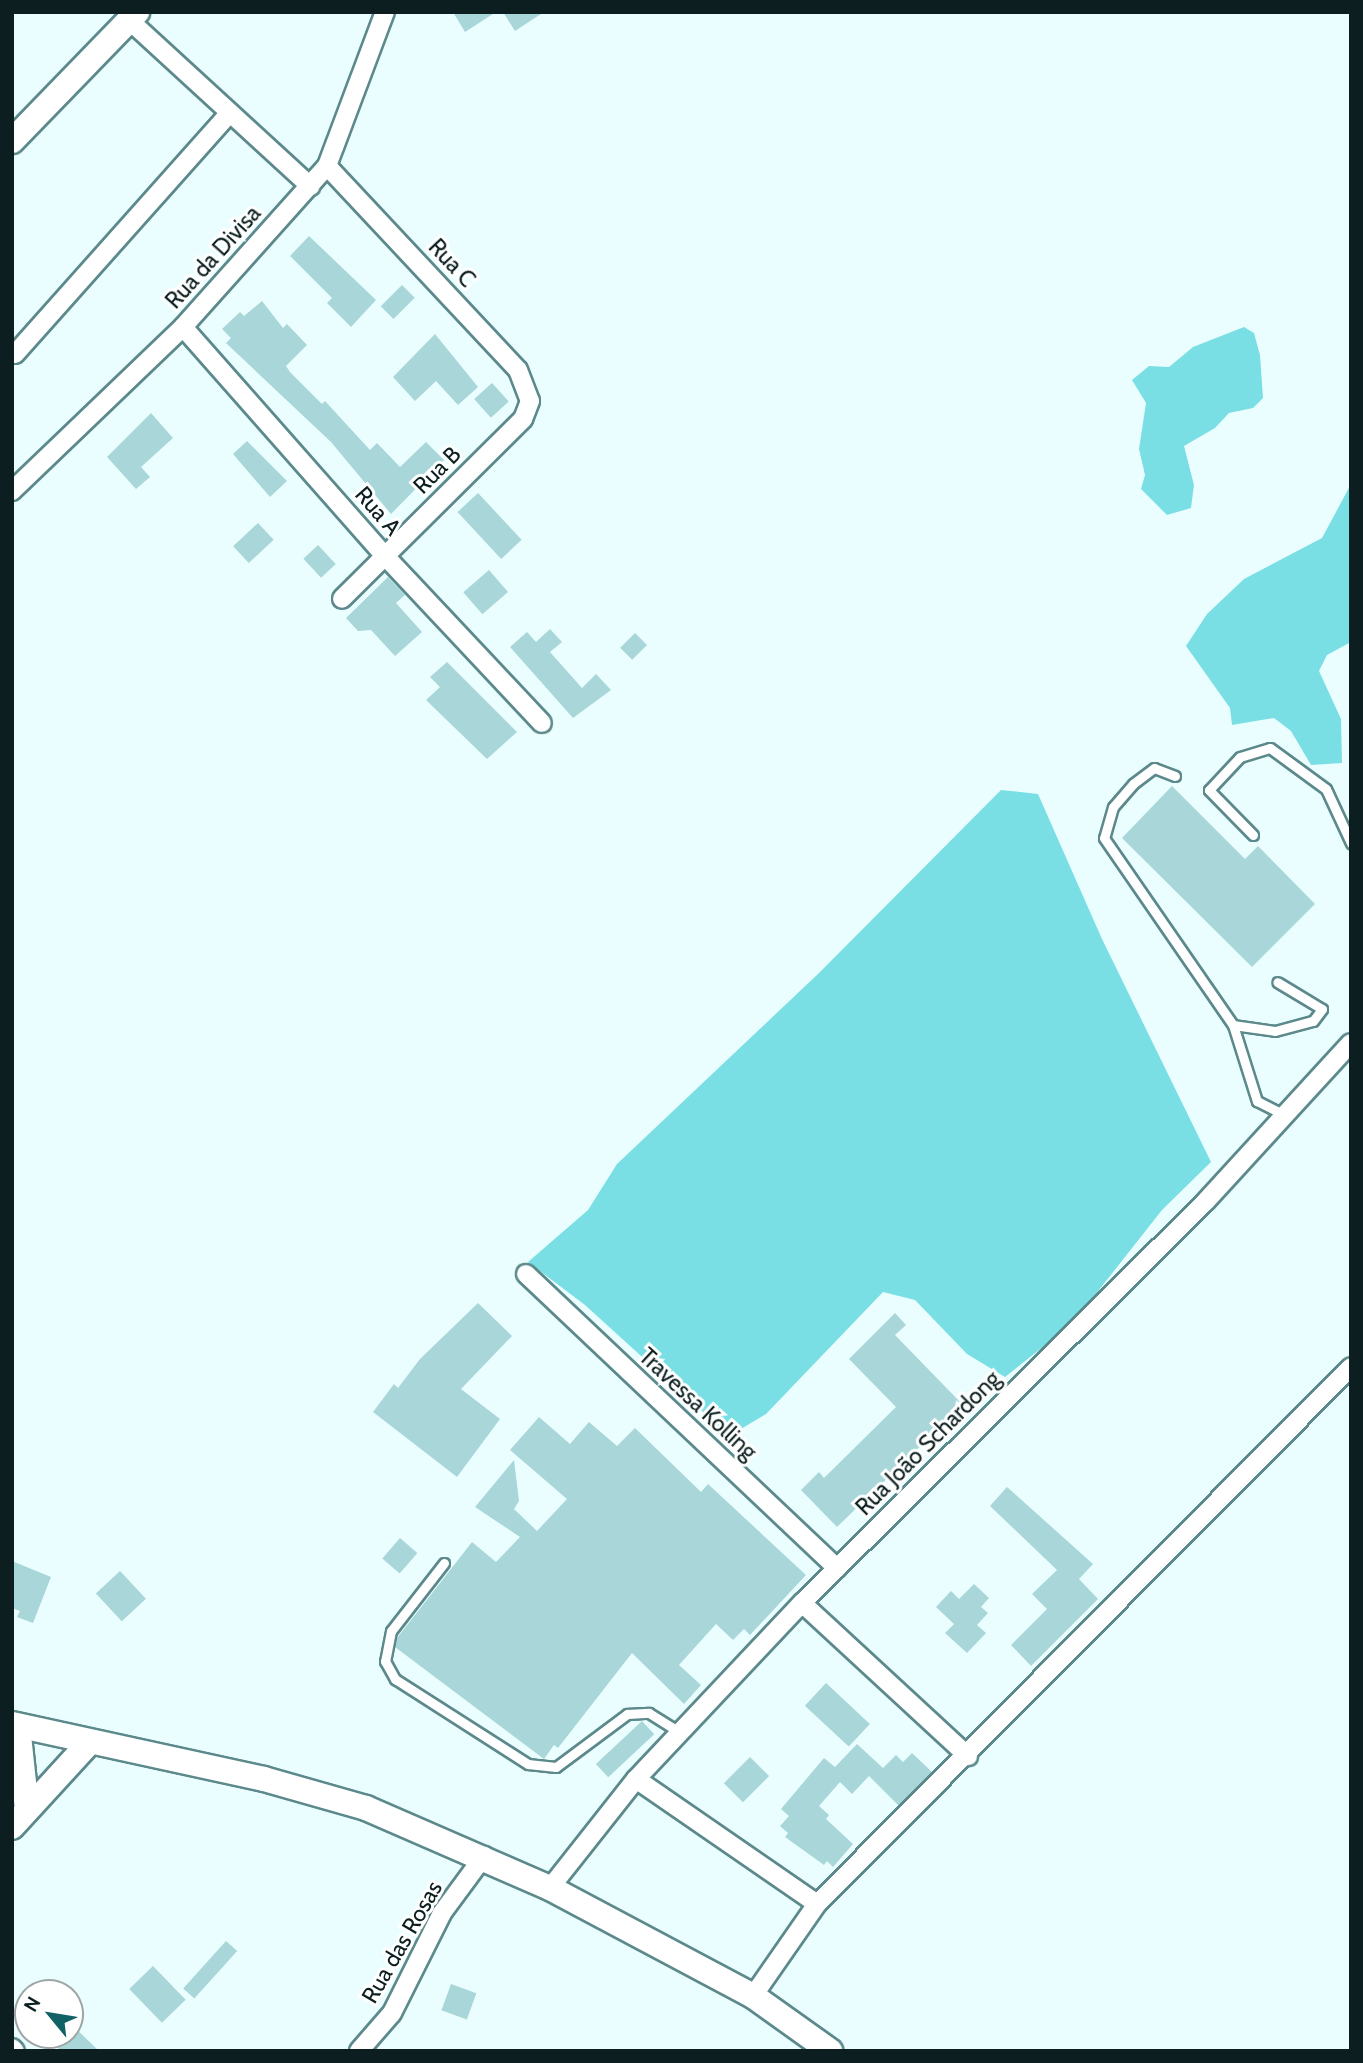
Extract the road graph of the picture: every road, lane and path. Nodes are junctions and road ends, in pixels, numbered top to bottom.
1 (385, 12) edge
2 (129, 15) edge
3 (230, 113) junction
4 (12, 141) edge
5 (327, 166) junction
6 (310, 186) junction
7 (183, 327) junction
8 (15, 354) dead end
9 (530, 401) joint
10 (12, 491) edge
11 (385, 556) junction
12 (342, 599) dead end
13 (542, 723) dead end
14 (1175, 776) dead end
15 (1252, 835) dead end
16 (1351, 842) edge
17 (1277, 982) dead end
18 (1233, 1025) junction
19 (1351, 1043) edge
20 (1285, 1115) junction
21 (526, 1275) dead end
22 (1351, 1367) edge
23 (444, 1563) dead end
24 (837, 1568) junction
25 (802, 1603) junction
26 (15, 1725) edge
27 (680, 1732) junction
28 (88, 1744) junction
29 (968, 1756) junction
30 (636, 1779) junction
31 (20, 1819) edge
32 (484, 1856) junction
33 (550, 1888) junction
34 (817, 1904) junction
35 (753, 1996) junction
36 (359, 2051) edge
37 (830, 2051) edge

1 - 5 street, Rua da Divisa
2 - 3 street
2 - 4 main road
3 - 6 street
3 - 8 street
5 - 6 street, Rua da Divisa
5 - 9 street, Rua C
6 - 7 street, Rua da Divisa
7 - 10 street, Rua da Divisa
7 - 11 street, Rua A
9 - 11 street, Rua B
11 - 12 street, Rua B
11 - 13 street, Rua A
14 - 18 lane
15 - 16 lane
17 - 18 lane
18 - 20 lane
19 - 20 street, Rua João Schardong
20 - 24 street, Rua João Schardong
21 - 24 street, Travessa Kolling
22 - 29 street
23 - 27 lane
24 - 25 street, Rua João Schardong
25 - 27 street, Rua João Schardong
25 - 29 street
26 - 28 main road
26 - 31 main road
27 - 30 street, Rua João Schardong
28 - 31 main road
28 - 32 main road
29 - 34 street
30 - 33 street, Rua João Schardong
30 - 34 street
32 - 33 main road
32 - 36 street, Rua das Rosas
33 - 35 main road
34 - 35 street
35 - 37 main road

